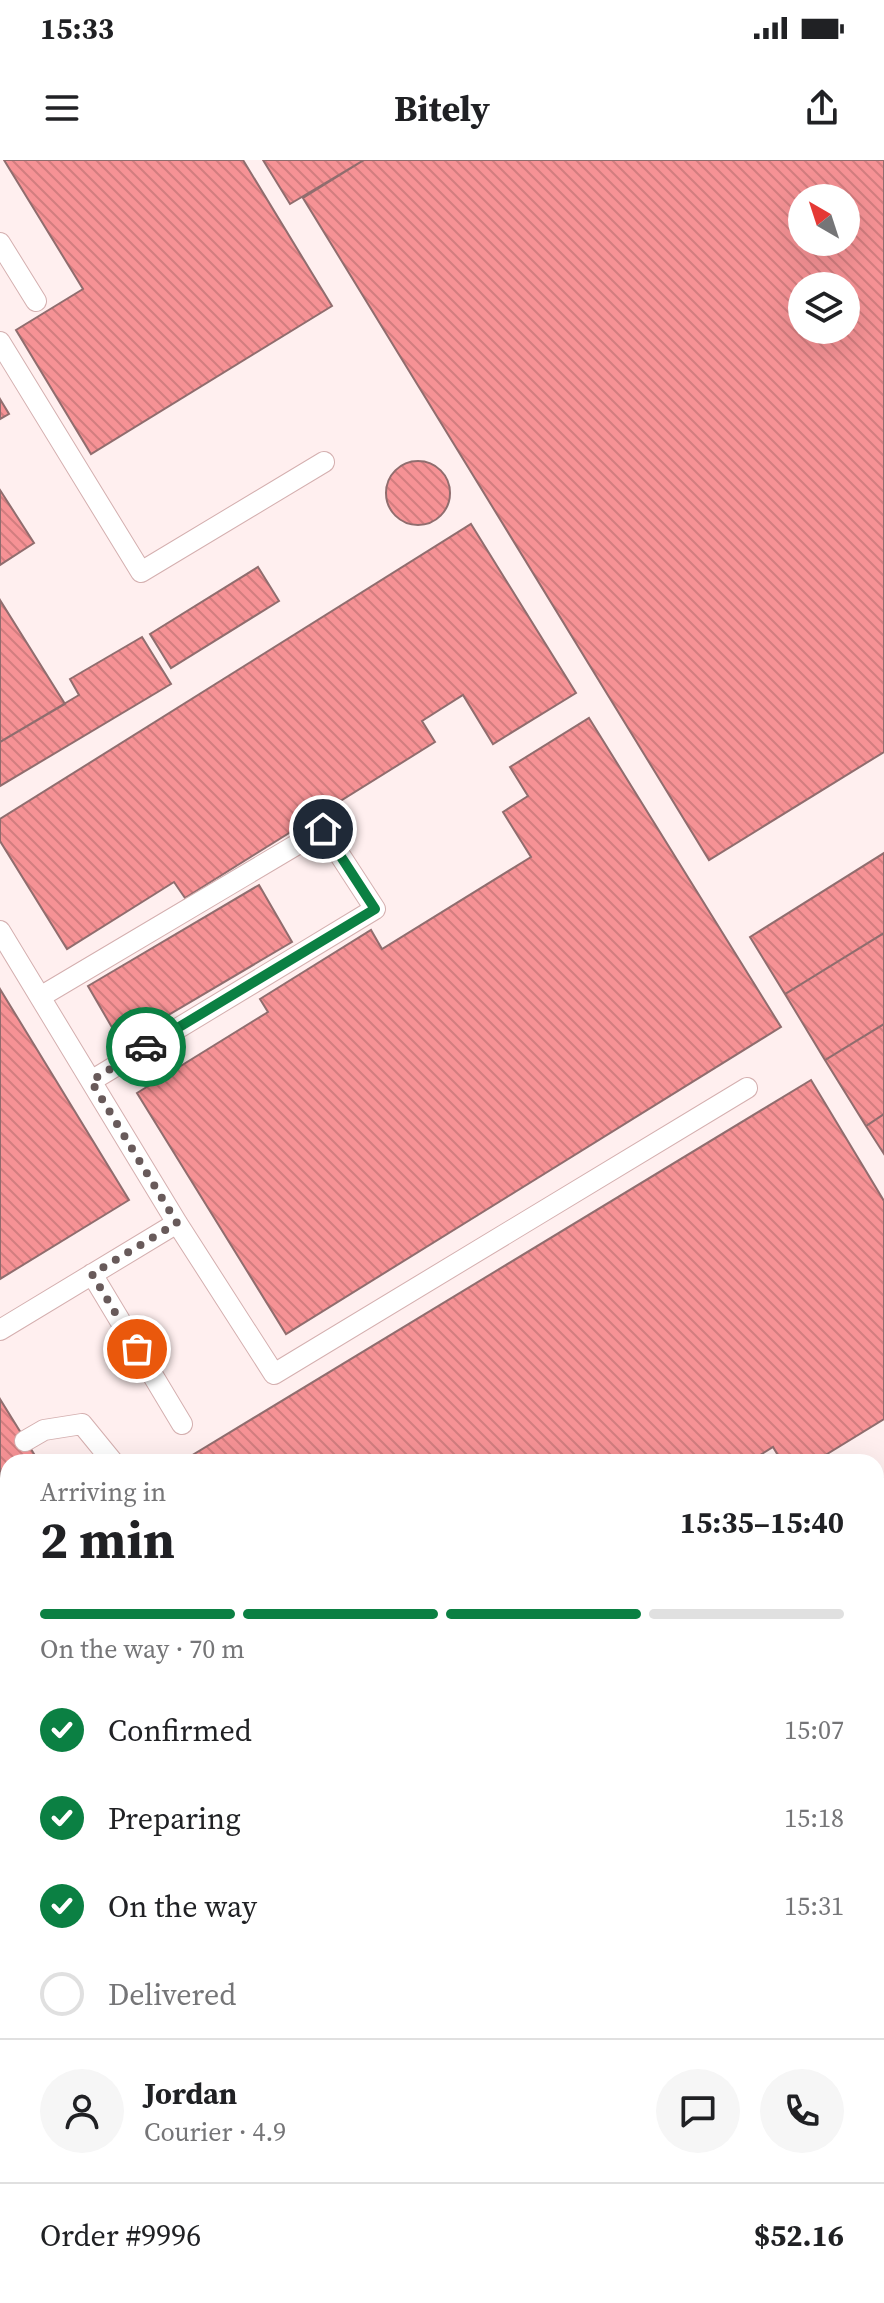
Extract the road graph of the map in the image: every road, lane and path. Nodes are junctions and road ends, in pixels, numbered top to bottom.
1 (0, 243) edge
2 (36, 301) dead end
3 (0, 342) edge
4 (324, 462) dead end
5 (0, 931) edge
6 (40, 997) junction
7 (91, 1081) junction
8 (747, 1088) dead end
9 (177, 1223) junction
10 (92, 1274) junction
11 (0, 1330) edge
12 (182, 1424) dead end
13 (25, 1441) dead end
14 (106, 1454) edge

1 - 2 lane
3 - 4 lane
5 - 6 lane
6 - 7 lane
6 - 7 lane
7 - 9 lane
8 - 9 lane
9 - 10 lane
10 - 11 lane
10 - 12 lane
13 - 14 lane

